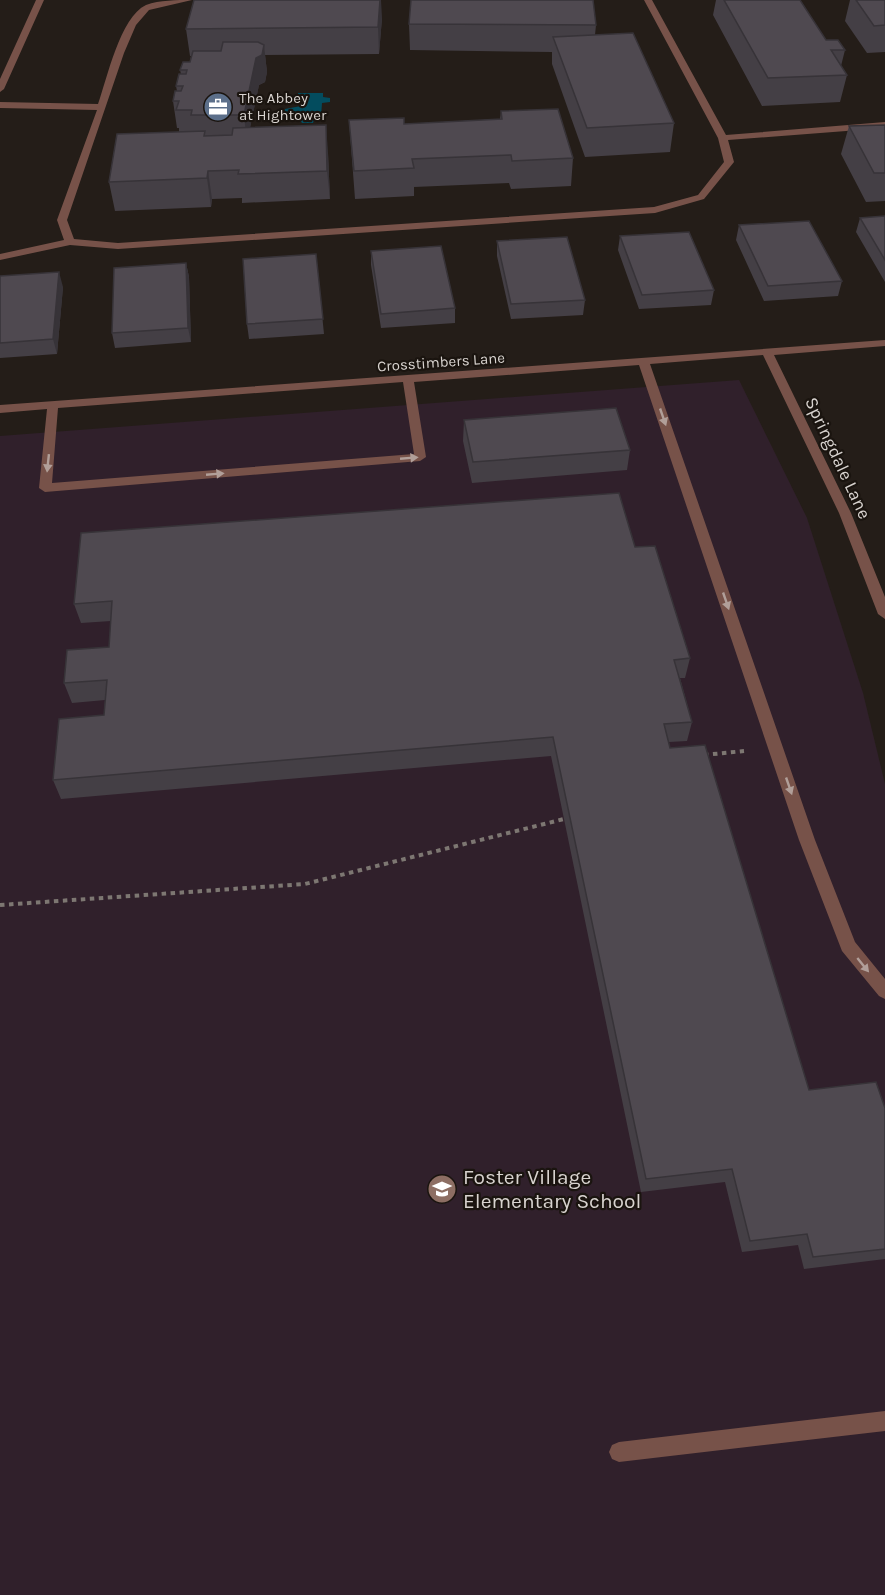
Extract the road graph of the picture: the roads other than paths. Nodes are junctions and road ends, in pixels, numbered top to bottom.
1 (40, 0) edge
2 (188, 0) edge
3 (648, 0) edge
4 (0, 89) edge
5 (0, 105) edge
6 (102, 106) junction
7 (885, 125) edge
8 (723, 138) junction
9 (70, 242) junction
10 (0, 257) edge
11 (885, 343) edge
12 (767, 352) junction
13 (644, 362) junction
14 (408, 379) junction
15 (53, 405) junction
16 (0, 409) edge
17 (885, 614) edge
18 (885, 991) edge
19 (885, 1421) edge
20 (619, 1452) dead end

1 - 4 street
2 - 6 street
3 - 8 street
5 - 6 street
6 - 9 street
7 - 8 street
8 - 9 street
9 - 10 street
11 - 12 street, Crosstimbers Lane
12 - 13 street, Crosstimbers Lane
12 - 17 street, Springdale Lane
13 - 14 street, Crosstimbers Lane
13 -> 18 street
14 - 15 street, Crosstimbers Lane
15 -> 14 street
15 - 16 street, Crosstimbers Lane
19 - 20 street

